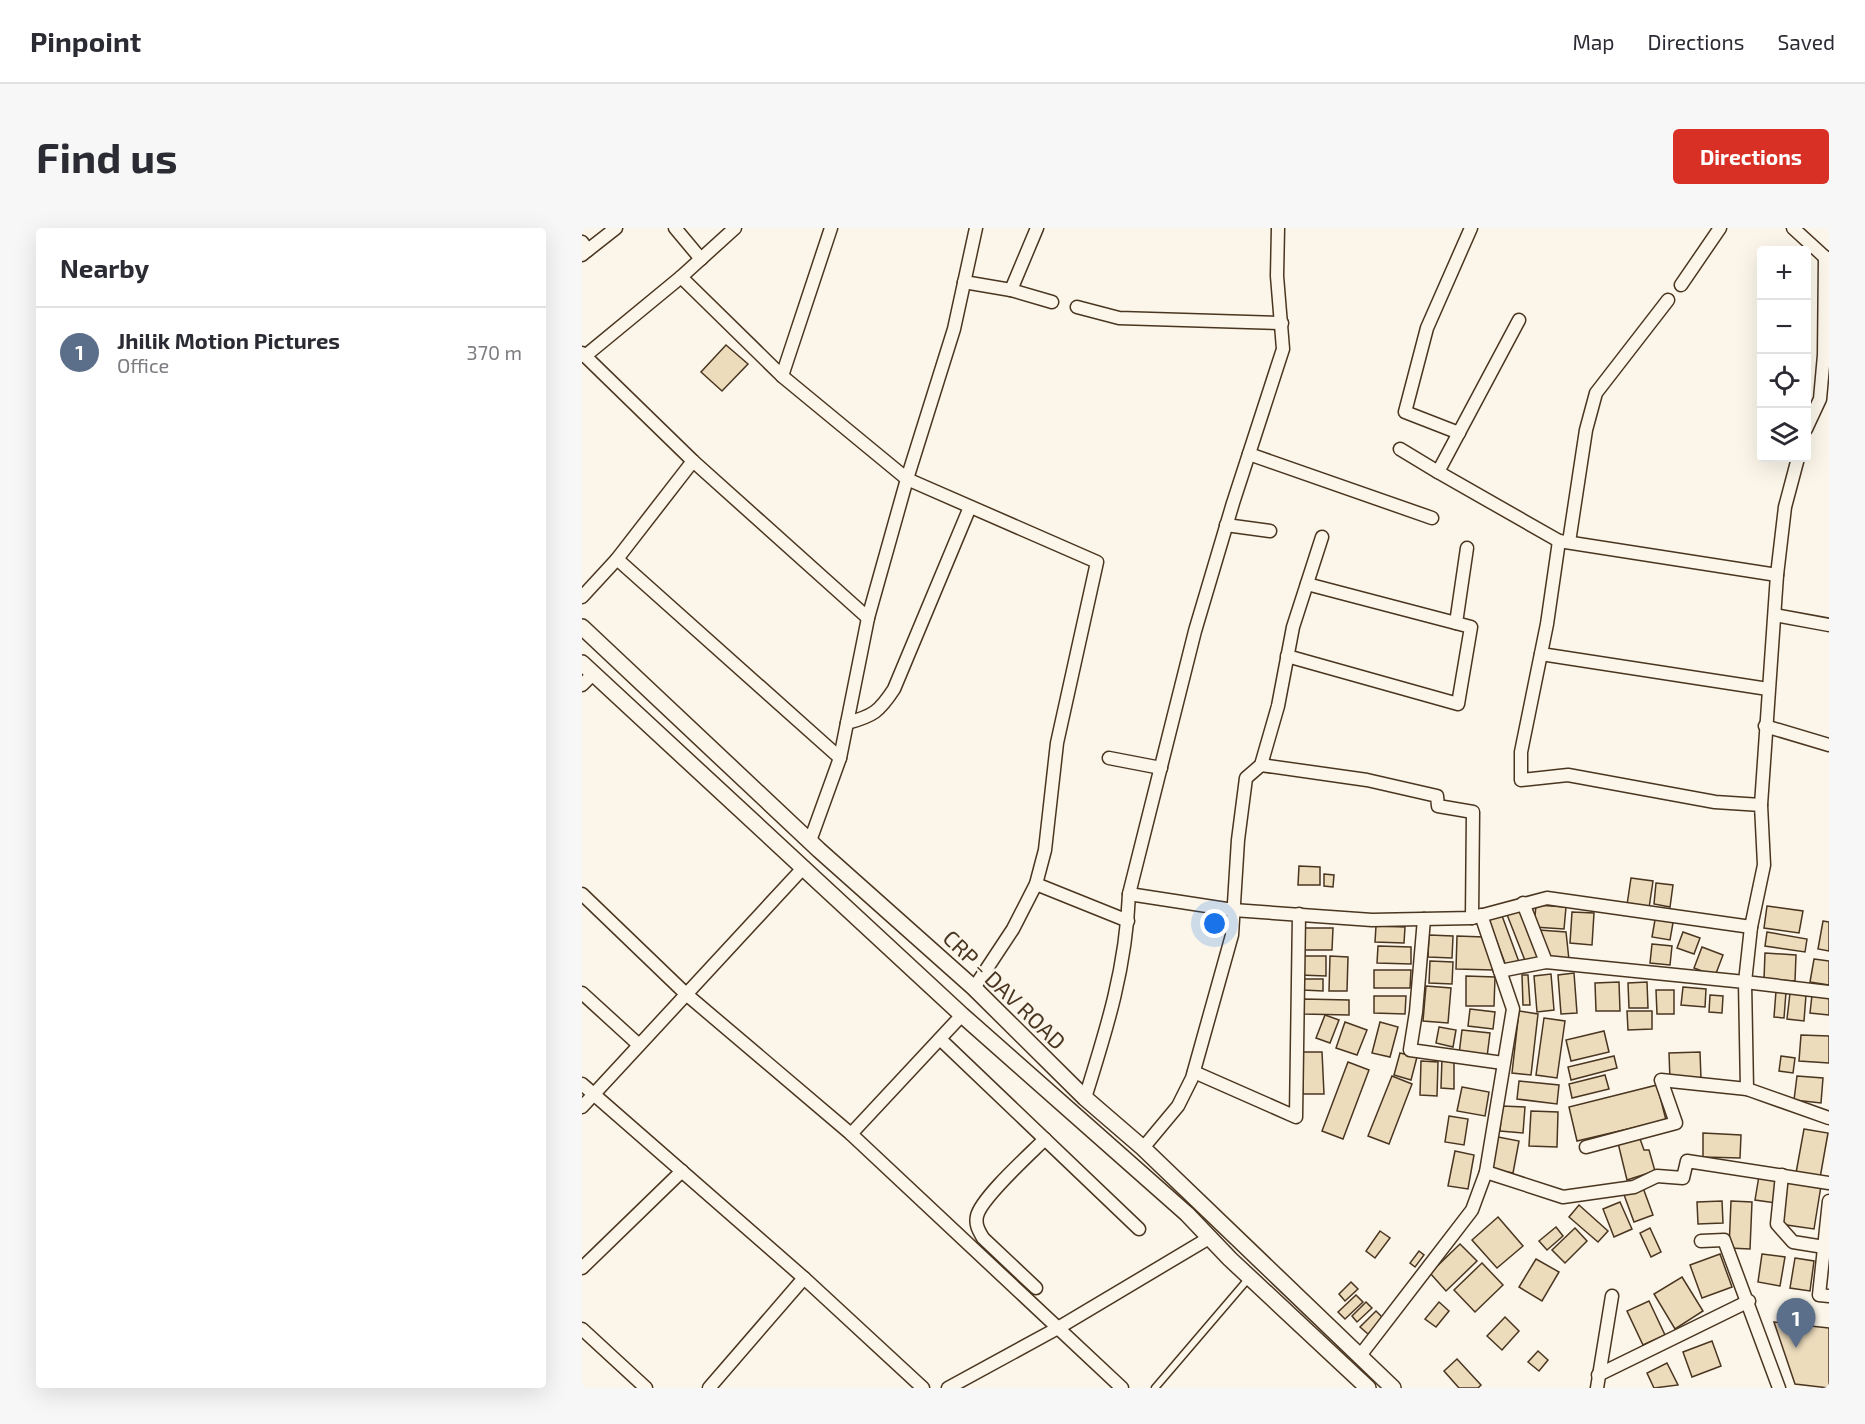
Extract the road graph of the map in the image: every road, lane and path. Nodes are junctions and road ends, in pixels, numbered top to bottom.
1 (616, 228) edge
2 (675, 228) edge
3 (735, 228) edge
4 (831, 228) edge
5 (976, 228) edge
6 (1037, 228) edge
7 (1278, 228) edge
8 (1472, 228) edge
9 (1720, 228) edge
10 (1793, 228) edge
11 (584, 249) edge
12 (701, 259) junction
13 (1827, 259) edge
14 (681, 277) junction
15 (964, 282) junction
16 (1681, 285) dead end
17 (1011, 290) junction
18 (1668, 300) dead end
19 (1052, 302) dead end
20 (1077, 307) dead end
21 (1519, 320) dead end
22 (1282, 323) junction
23 (584, 355) edge
24 (782, 376) junction
25 (1811, 418) edge
26 (1459, 433) junction
27 (1400, 449) dead end
28 (1249, 454) junction
29 (693, 461) junction
30 (1797, 462) edge
31 (1438, 472) junction
32 (907, 480) junction
33 (970, 507) junction
34 (1432, 518) dead end
35 (1226, 525) junction
36 (1270, 531) dead end
37 (1322, 537) dead end
38 (1564, 541) junction
39 (1467, 548) dead end
40 (617, 559) junction
41 (1777, 575) junction
42 (1307, 584) junction
43 (582, 597) edge
44 (1775, 615) junction
45 (868, 618) junction
46 (1456, 623) junction
47 (1829, 625) edge
48 (582, 627) edge
49 (1541, 654) junction
50 (1287, 656) junction
51 (586, 674) edge
52 (1768, 689) junction
53 (847, 723) junction
54 (1766, 726) junction
55 (1829, 746) edge
56 (840, 758) junction
57 (1109, 758) dead end
58 (1261, 765) junction
59 (1161, 768) junction
60 (1761, 806) junction
61 (810, 841) junction
62 (804, 867) junction
63 (1036, 884) junction
64 (582, 894) edge
65 (1129, 894) junction
66 (1523, 903) junction
67 (1233, 910) junction
68 (1299, 914) junction
69 (1476, 916) junction
70 (1424, 919) junction
71 (1128, 921) junction
72 (1751, 927) junction
73 (909, 930) junction
74 (890, 949) junction
75 (1546, 962) junction
76 (1500, 971) junction
77 (1745, 982) junction
78 (974, 988) junction
79 (1829, 992) edge
80 (582, 993) edge
81 (686, 994) junction
82 (962, 1015) junction
83 (940, 1039) junction
84 (639, 1045) junction
85 (1503, 1063) junction
86 (1194, 1072) junction
87 (582, 1084) edge
88 (1747, 1089) junction
89 (593, 1095) junction
90 (1085, 1098) junction
91 (582, 1107) edge
92 (1829, 1118) edge
93 (851, 1134) junction
94 (1045, 1139) junction
95 (1586, 1147) dead end
96 (1143, 1148) junction
97 (682, 1171) junction
98 (1486, 1172) junction
99 (1782, 1175) junction
100 (1829, 1184) edge
101 (1829, 1201) edge
102 (1139, 1229) dead end
103 (1209, 1238) junction
104 (1701, 1241) dead end
105 (1824, 1248) junction
106 (582, 1268) edge
107 (1249, 1277) junction
108 (804, 1278) junction
109 (1036, 1288) dead end
110 (1612, 1296) dead end
111 (1829, 1296) edge
112 (1749, 1301) junction
113 (1058, 1328) junction
114 (582, 1329) edge
115 (1359, 1357) junction
116 (1597, 1382) edge
117 (646, 1388) edge
118 (709, 1388) edge
119 (924, 1388) edge
120 (948, 1388) edge
121 (1122, 1388) edge
122 (1155, 1388) edge
123 (1368, 1388) edge
124 (1393, 1388) edge
125 (1779, 1388) edge

1 - 11 street
2 - 12 street
3 - 12 street
4 - 24 street
5 - 15 street
6 - 17 street
7 - 22 street
8 - 26 street
9 - 16 street
10 - 13 street
12 - 14 street
13 - 25 street
14 - 23 street
14 - 24 street
15 - 17 street
15 - 32 street
17 - 19 street
18 - 38 street
20 - 22 street
21 - 26 street
22 - 28 street
23 - 29 street
24 - 32 street
26 - 31 street
27 - 31 street
28 - 34 street
28 - 35 street
29 - 40 street
29 - 45 street
30 - 41 street
31 - 38 street
32 - 33 street
32 - 45 street
33 - 53 street
33 - 63 street
35 - 36 street
35 - 59 street
37 - 42 street
38 - 41 street
38 - 49 street
39 - 46 street
40 - 43 street
40 - 56 street
41 - 44 street
42 - 46 street
42 - 50 street
44 - 47 street
44 - 52 street
45 - 53 street
46 - 50 street
48 - 61 street, CRP - DAV ROAD
49 - 52 street
49 - 60 street
50 - 58 street
51 - 62 street, CRP - DAV ROAD
52 - 54 street
53 - 56 street
54 - 55 street
54 - 60 street
56 - 61 street
57 - 59 street
58 - 67 street
58 - 69 street
59 - 65 street
60 - 72 street
61 - 73 street, CRP - DAV ROAD
62 - 74 street, CRP - DAV ROAD
62 - 81 street
63 - 71 street
63 - 78 street
64 - 81 street
65 - 67 street
65 - 71 street
66 - 69 street
66 - 72 street
66 - 75 street
67 - 68 street
67 - 86 street
68 - 70 street
68 - 86 street
69 - 70 street
69 - 76 street
70 - 85 street
71 - 90 street
72 - 77 street
73 - 74 street
73 - 78 street, CRP - DAV ROAD
74 - 82 street, CRP - DAV ROAD
75 - 76 street
75 - 77 street
76 - 85 street
77 - 79 street
77 - 88 street
78 - 90 street, CRP - DAV ROAD
80 - 84 street
81 - 84 street
81 - 93 street
82 - 83 street
82 - 103 street, CRP - DAV ROAD
83 - 93 street
83 - 94 street
84 - 89 street
85 - 98 street
86 - 96 street
87 - 89 street
88 - 92 street
88 - 95 street
89 - 91 street
89 - 97 street
90 - 96 street, CRP - DAV ROAD
93 - 113 street
94 - 102 street
94 - 109 street
96 - 115 street, CRP - DAV ROAD
97 - 106 street
97 - 108 street
98 - 99 street
98 - 115 street
99 - 100 street
99 - 105 street
101 - 105 street
103 - 107 street, CRP - DAV ROAD
103 - 113 street
104 - 112 street
105 - 111 street
107 - 122 lane
107 - 123 street, CRP - DAV ROAD
108 - 118 street
108 - 119 street
110 - 116 street
112 - 116 street
112 - 125 street
113 - 120 street
113 - 121 street
114 - 117 street
115 - 124 street, CRP - DAV ROAD

